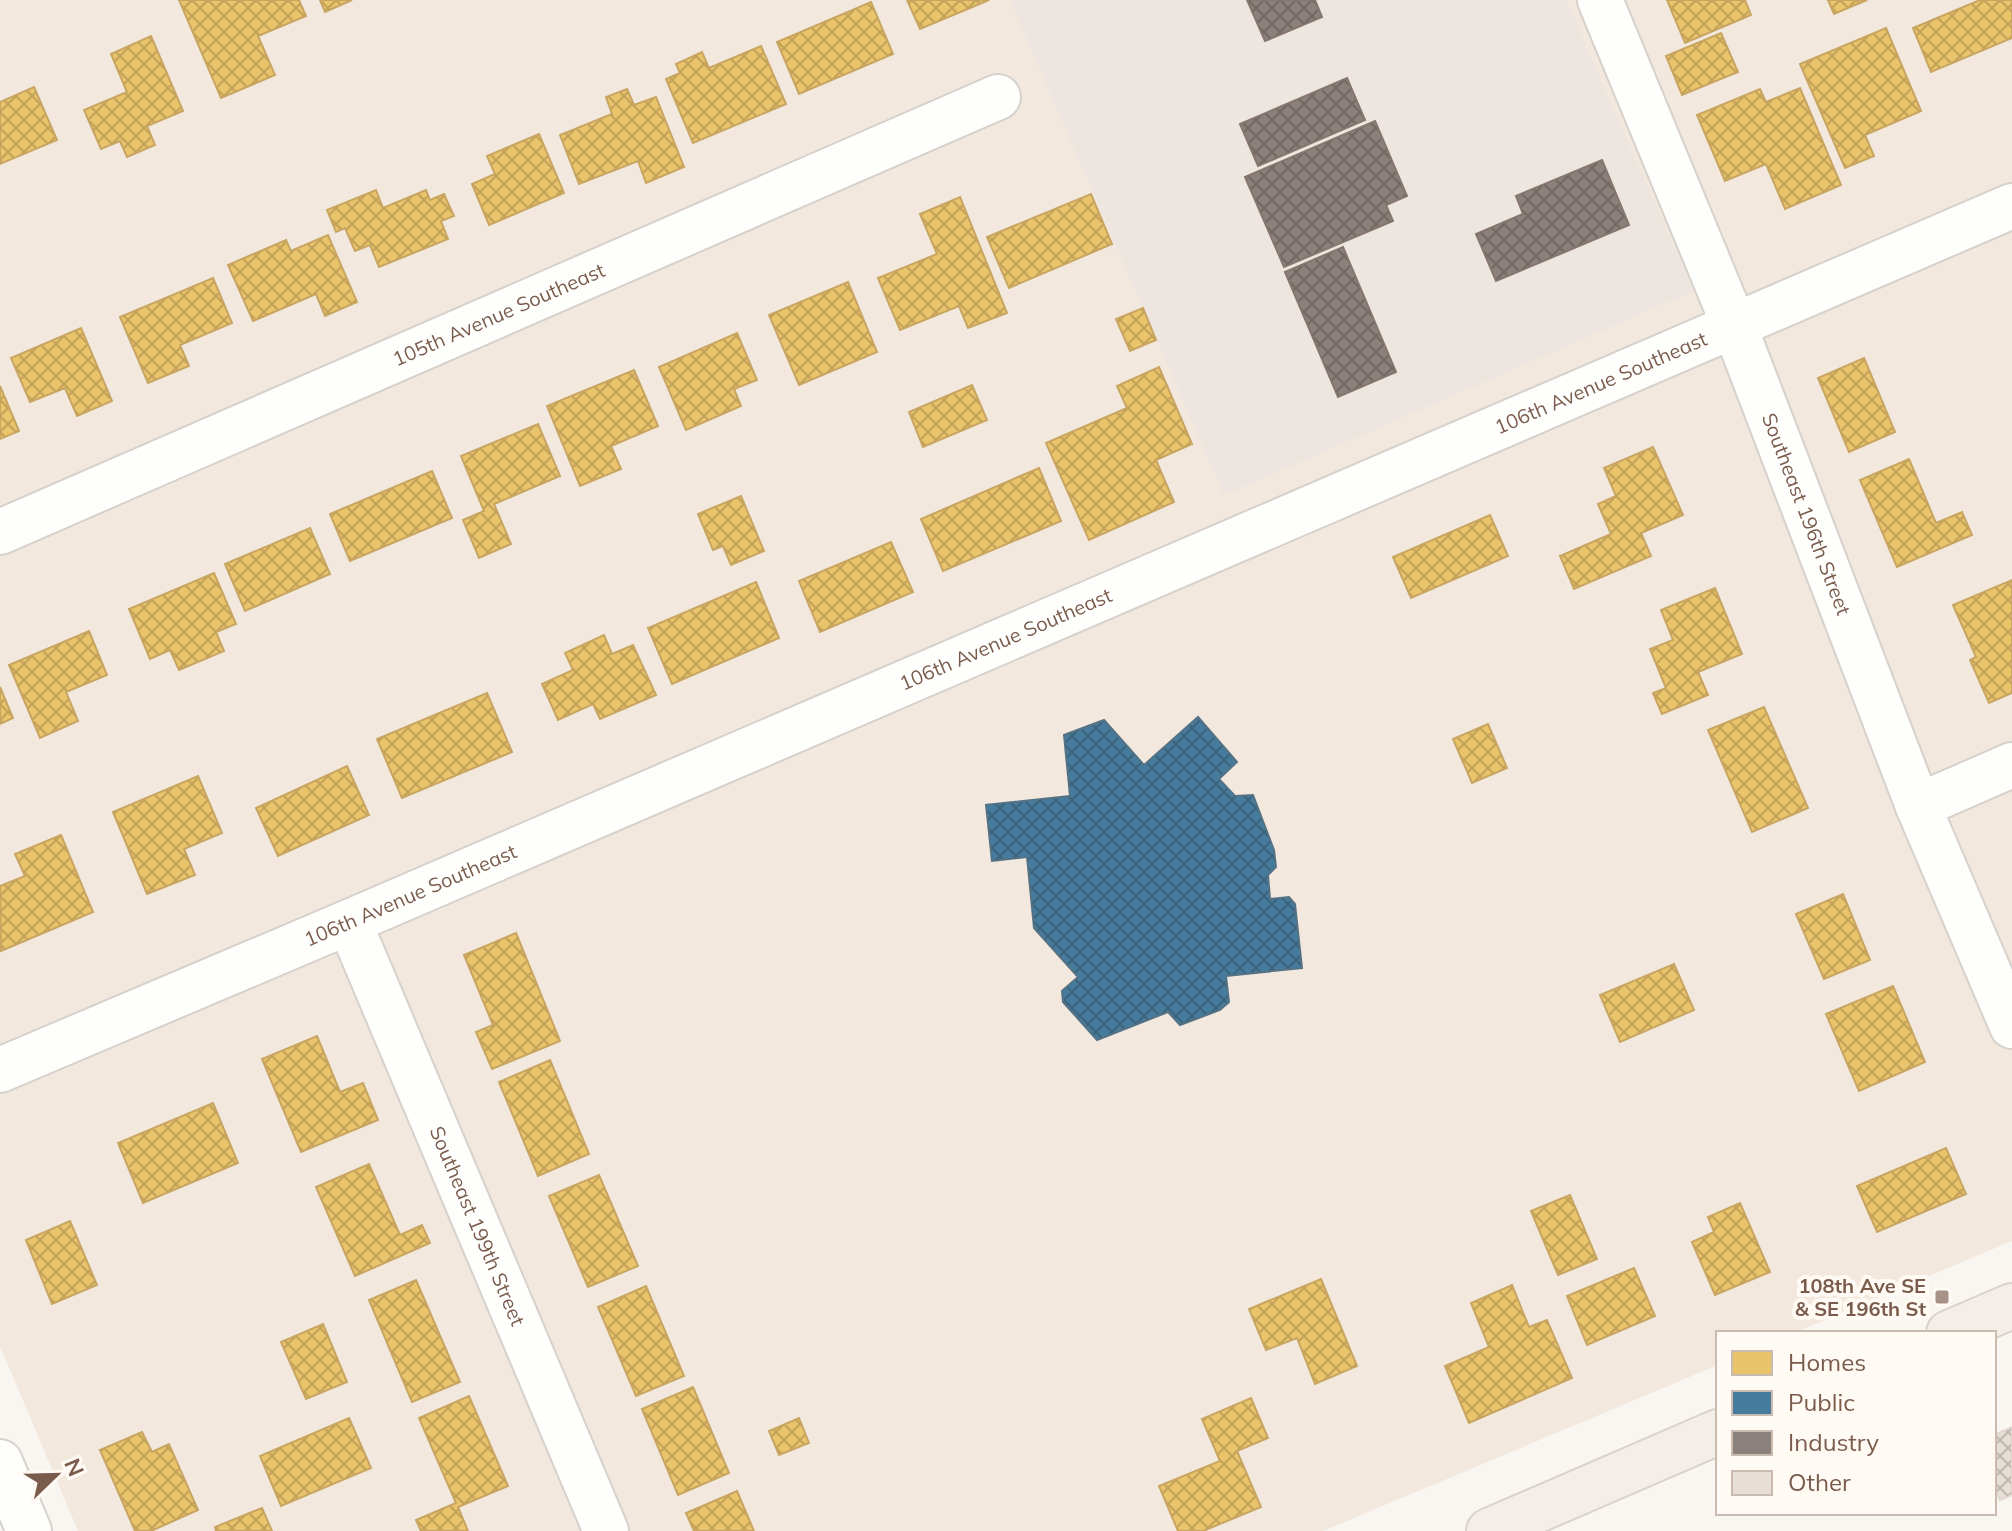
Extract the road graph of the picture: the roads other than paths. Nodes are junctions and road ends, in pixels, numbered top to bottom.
1 (1600, 0) edge
2 (998, 97) dead end
3 (2012, 206) edge
4 (1734, 325) junction
5 (0, 532) edge
6 (2012, 765) edge
7 (1918, 806) junction
8 (349, 922) junction
9 (2012, 1026) edge
10 (0, 1070) edge
11 (2012, 1306) edge
12 (1954, 1331) edge
13 (1716, 1433) edge
14 (0, 1462) edge
15 (29, 1531) edge
16 (606, 1531) edge
17 (1489, 1531) edge

1 - 4 street, Southeast 196th Street
2 - 5 street, 105th Avenue Southeast
3 - 4 street, 106th Avenue Southeast
4 - 7 street, Southeast 196th Street
4 - 8 street, 106th Avenue Southeast
6 - 7 street
7 - 9 street, Southeast 196th Street
8 - 10 street, 106th Avenue Southeast
8 - 16 street, Southeast 199th Street
11 - 12 main road
13 - 17 main road
14 - 15 street

